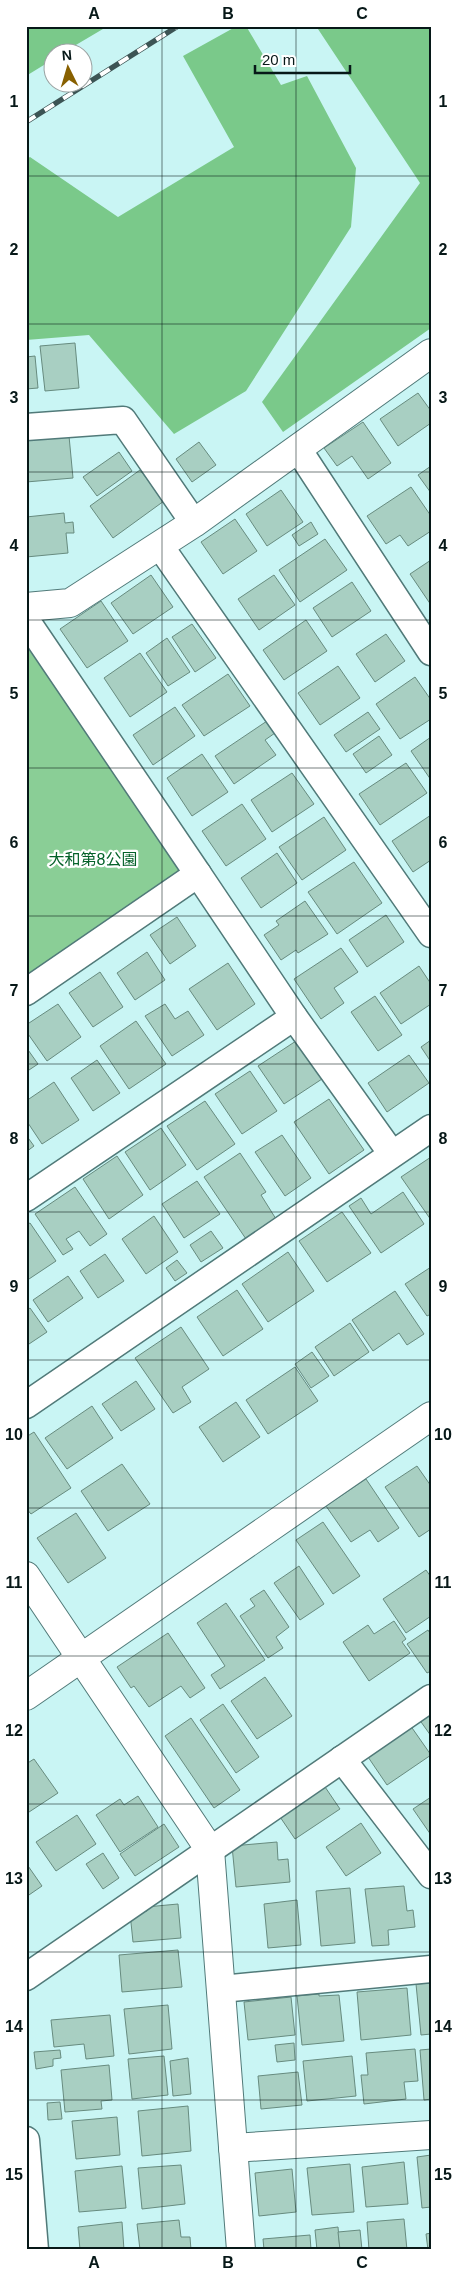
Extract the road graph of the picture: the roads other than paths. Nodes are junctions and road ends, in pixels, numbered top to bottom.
1 (430, 355) edge
2 (26, 427) edge
3 (298, 449) junction
4 (194, 523) junction
5 (160, 546) junction
6 (26, 607) edge
7 (26, 620) edge
8 (431, 652) edge
9 (198, 874) junction
10 (431, 934) edge
11 (26, 992) edge
12 (294, 1017) junction
13 (431, 1128) edge
14 (392, 1154) junction
15 (26, 1198) edge
16 (26, 1405) edge
17 (431, 1416) edge
18 (26, 1576) edge
19 (83, 1657) junction
20 (26, 1696) edge
21 (431, 1698) edge
22 (342, 1759) junction
23 (210, 1850) junction
24 (431, 1875) edge
25 (431, 1969) edge
26 (26, 1977) edge
27 (221, 1989) junction
28 (431, 2135) edge
29 (26, 2140) edge
30 (233, 2148) junction
31 (35, 2250) edge
32 (241, 2250) edge

1 - 3 street
2 - 4 street
3 - 4 street
3 - 8 street
4 - 5 street
5 - 6 street
5 - 10 street
7 - 9 street
9 - 11 street
9 - 12 street
12 - 14 street
12 - 15 street
13 - 14 street
14 - 16 street
17 - 19 street
18 - 19 street
19 - 20 street
19 - 23 street
21 - 22 street
22 - 23 street
22 - 24 street
23 - 26 street
23 - 27 street
25 - 27 street
27 - 30 street
28 - 30 street
29 - 31 street
30 - 32 street

